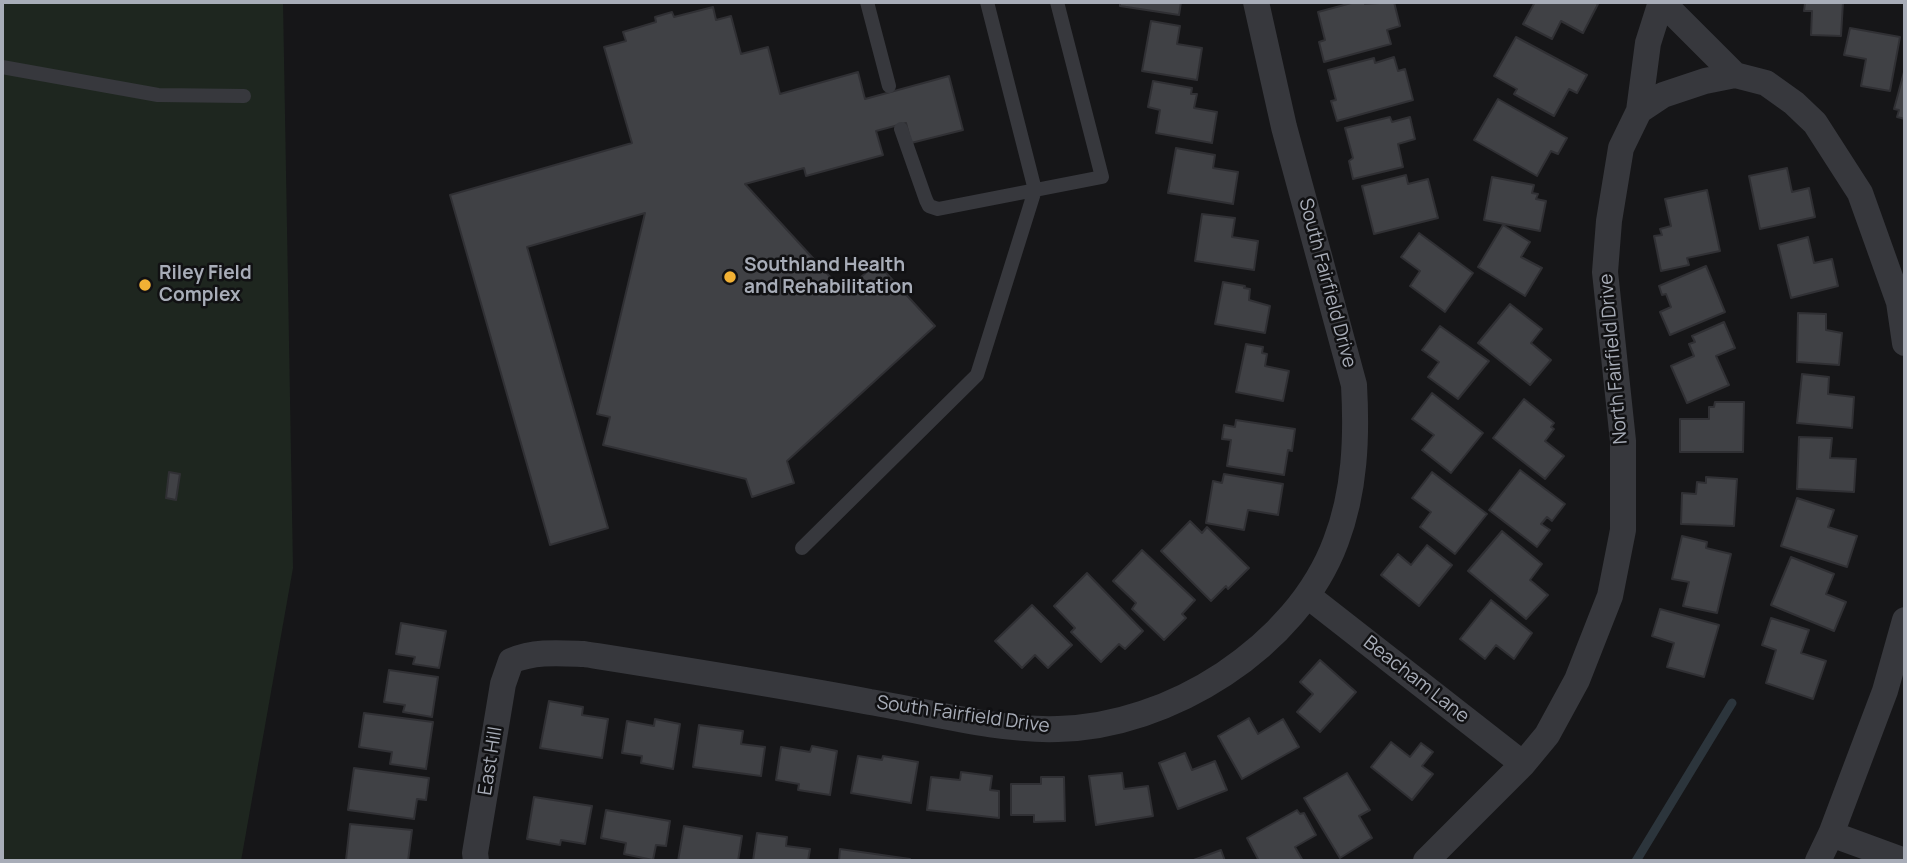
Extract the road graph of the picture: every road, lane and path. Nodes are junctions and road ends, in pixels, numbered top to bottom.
1 (867, 2) edge
2 (986, 2) edge
3 (1056, 2) edge
4 (1256, 2) edge
5 (1661, 2) edge
6 (2, 67) edge
7 (1735, 75) junction
8 (888, 86) dead end
9 (244, 96) dead end
10 (1639, 111) junction
11 (901, 129) dead end
12 (1035, 190) junction
13 (1902, 302) edge
14 (1905, 343) edge
15 (802, 548) dead end
16 (1308, 596) junction
17 (1905, 620) edge
18 (511, 661) joint
19 (1523, 764) junction
20 (1831, 834) junction
21 (476, 861) edge
22 (1426, 861) edge
23 (1818, 861) edge
24 (1905, 861) edge

1 - 8 lane
2 - 12 lane
3 - 12 lane
4 - 16 street, South Fairfield Drive
5 - 7 street
5 - 10 street
6 - 9 lane
7 - 10 street
7 - 13 street
10 - 19 street, North Fairfield Drive
11 - 12 lane
12 - 15 lane
13 - 14 street
16 - 18 street, South Fairfield Drive
16 - 19 street, Beacham Lane
17 - 20 street
18 - 21 street, East Hill
19 - 22 street, North Fairfield Drive
20 - 23 street
20 - 24 street

